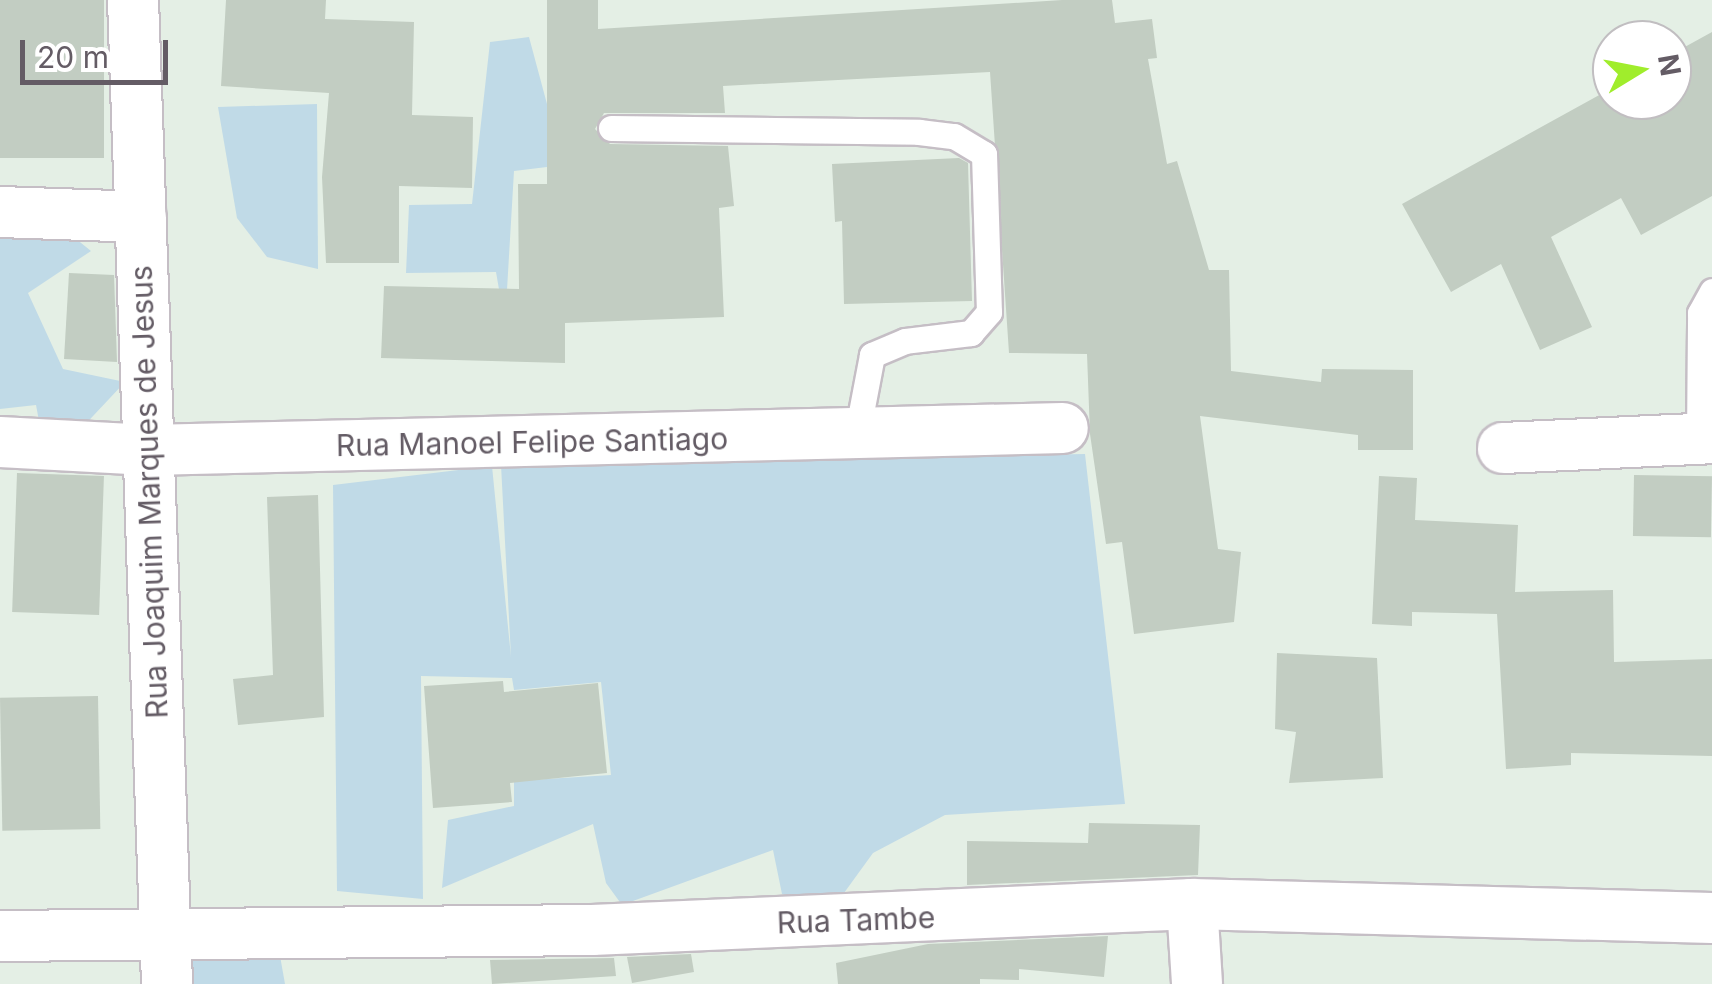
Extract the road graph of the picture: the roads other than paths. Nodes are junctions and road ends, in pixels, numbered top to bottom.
1 (134, 0) edge
2 (611, 128) dead end
3 (0, 212) edge
4 (141, 217) junction
5 (1712, 291) edge
6 (1064, 428) dead end
7 (856, 434) junction
8 (1705, 438) edge
9 (0, 442) edge
10 (1503, 448) dead end
11 (149, 450) junction
12 (1192, 904) junction
13 (1712, 918) edge
14 (162, 930) junction
15 (0, 936) edge
16 (167, 984) edge
17 (1198, 984) edge

1 - 4 street, Rua Joaquim Marques de Jesus
2 - 7 lane
3 - 4 street
4 - 11 street, Rua Joaquim Marques de Jesus
5 - 8 lane
6 - 7 street, Rua Manoel Felipe Santiago
7 - 11 street, Rua Manoel Felipe Santiago
8 - 10 street
9 - 11 street, Rua Manoel Felipe Santiago
11 - 14 street, Rua Joaquim Marques de Jesus
12 - 13 street, Rua Tambe
12 - 14 street, Rua Tambe
12 - 17 street
14 - 15 street, Rua Tambe
14 - 16 street, Rua Joaquim Marques de Jesus

